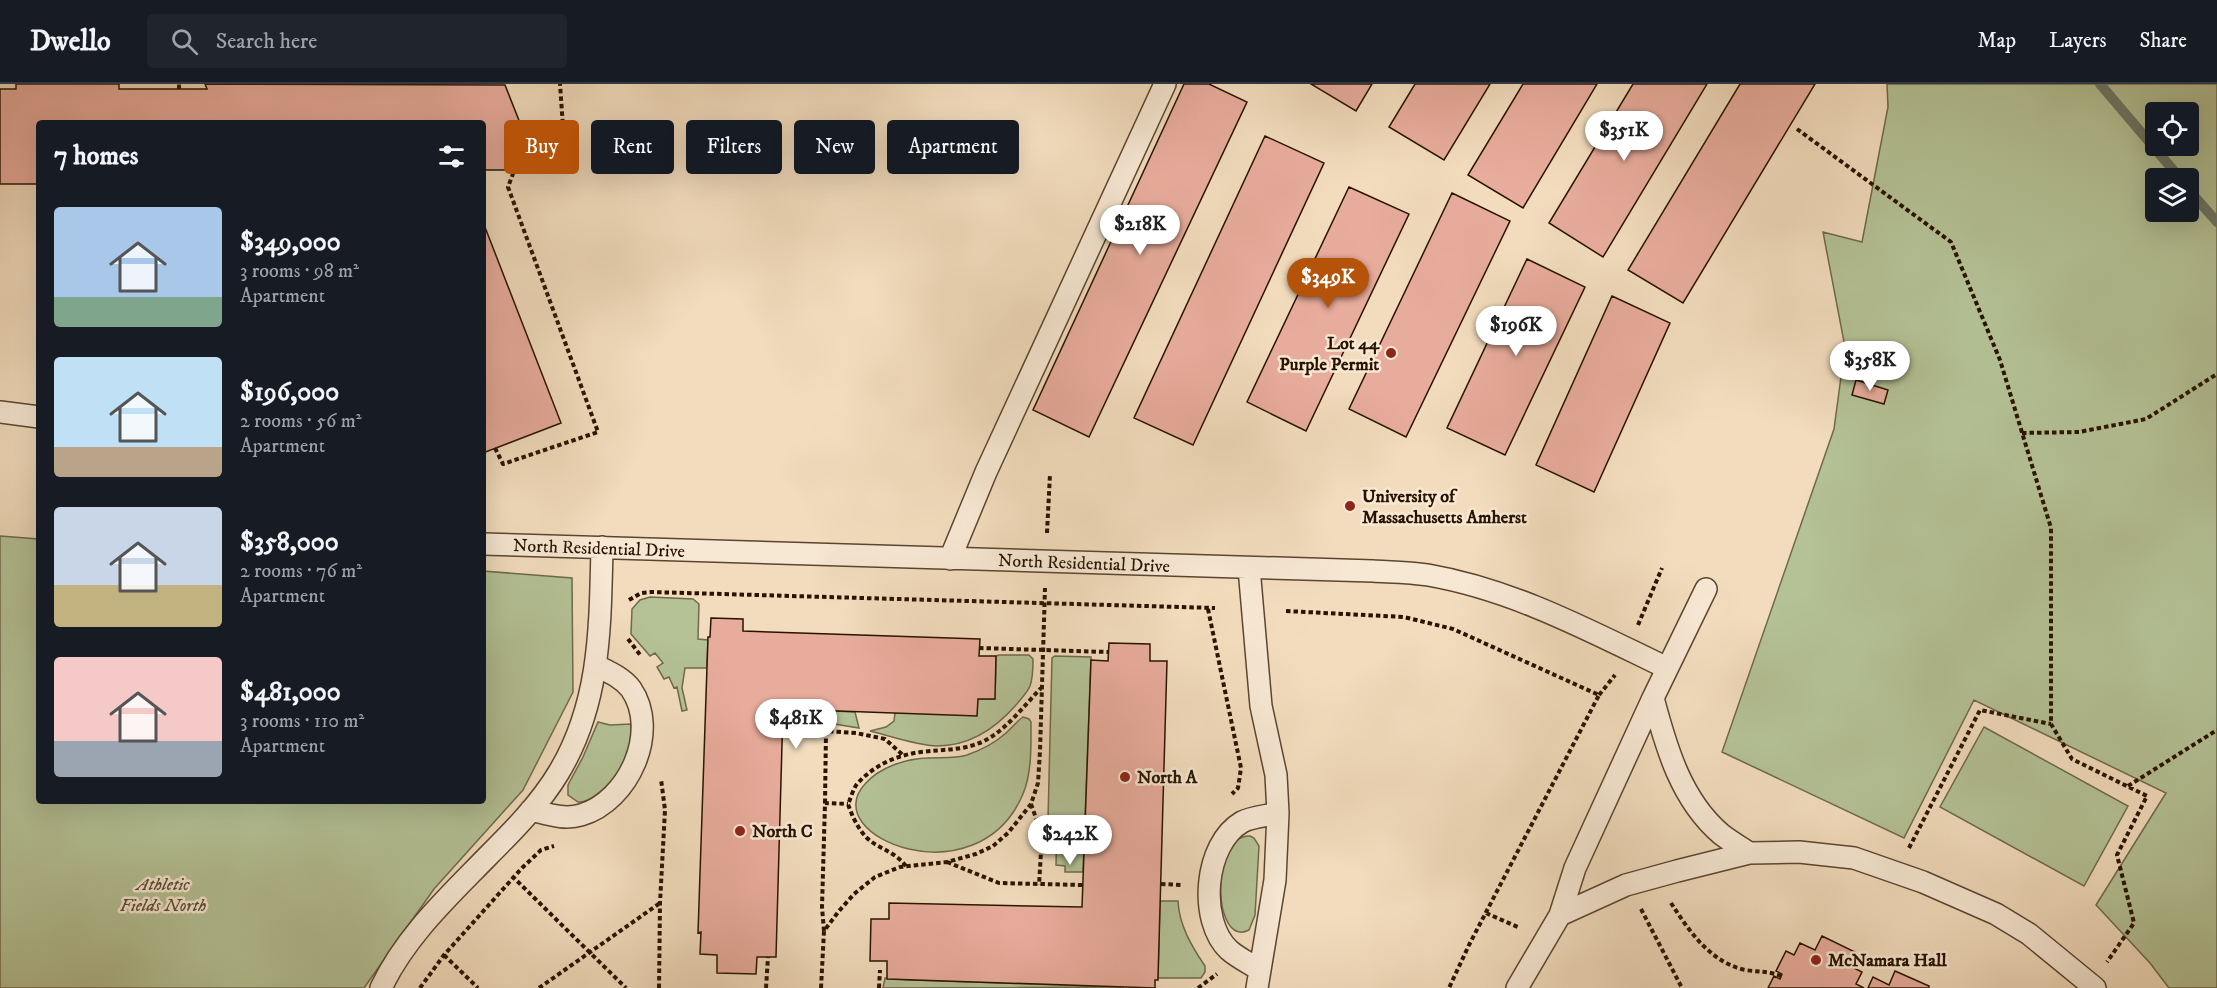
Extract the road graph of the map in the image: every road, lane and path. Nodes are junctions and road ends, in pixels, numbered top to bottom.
1 (560, 84) edge
2 (1164, 84) edge
3 (1797, 129) dead end
4 (2217, 374) edge
5 (0, 412) edge
6 (36, 417) edge
7 (2022, 433) junction
8 (495, 448) dead end
9 (1050, 474) dead end
10 (1047, 541) dead end
11 (486, 544) edge
12 (602, 548) junction
13 (950, 559) junction
14 (1249, 568) junction
15 (1662, 568) dead end
16 (1046, 581) dead end
17 (1706, 589) dead end
18 (1044, 604) junction
19 (627, 608) dead end
20 (1215, 608) dead end
21 (1208, 609) junction
22 (1286, 611) dead end
23 (1636, 631) dead end
24 (624, 633) dead end
25 (979, 648) dead end
26 (1042, 651) junction
27 (1108, 652) dead end
28 (643, 659) dead end
29 (597, 666) junction
30 (1667, 668) junction
31 (1617, 673) dead end
32 (1042, 687) junction
33 (1599, 696) junction
34 (1653, 698) junction
35 (2051, 724) junction
36 (782, 730) dead end
37 (2217, 730) edge
38 (826, 731) junction
39 (904, 756) junction
40 (664, 769) dead end
41 (661, 778) junction
42 (656, 786) dead end
43 (2127, 786) junction
44 (1226, 799) dead end
45 (825, 803) junction
46 (848, 804) junction
47 (1030, 804) junction
48 (531, 810) junction
49 (1278, 813) junction
50 (563, 844) dead end
51 (1749, 853) junction
52 (947, 862) junction
53 (906, 866) junction
54 (504, 870) dead end
55 (1896, 872) junction
56 (1185, 875) dead end
57 (513, 878) junction
58 (1161, 884) dead end
59 (1039, 885) junction
60 (1083, 885) dead end
61 (1184, 885) junction
62 (1184, 894) dead end
63 (1670, 902) dead end
64 (660, 903) junction
65 (1638, 903) dead end
66 (1486, 912) junction
67 (1560, 915) junction
68 (824, 931) junction
69 (1528, 932) dead end
70 (589, 952) junction
71 (444, 954) junction
72 (768, 957) dead end
73 (1213, 964) dead end
74 (879, 970) dead end
75 (1219, 973) junction
76 (1781, 976) dead end
77 (1222, 979) dead end
78 (1258, 979) edge
79 (2093, 986) edge
80 (381, 988) edge
81 (420, 988) edge
82 (478, 988) edge
83 (538, 988) edge
84 (626, 988) edge
85 (659, 988) edge
86 (766, 988) edge
87 (821, 988) edge
88 (879, 988) edge
89 (1198, 988) edge
90 (1449, 988) edge
91 (1517, 988) edge
92 (1682, 988) edge

1 - 8 path
2 - 13 lane
3 - 7 path
4 - 7 path
5 - 6 lane
7 - 35 path
9 - 10 path
11 - 12 lane, North Residential Drive
12 - 13 lane, North Residential Drive
12 - 29 lane
13 - 14 lane, North Residential Drive
14 - 30 lane, North Residential Drive
14 - 49 lane
15 - 23 path
16 - 18 path
17 - 30 lane
18 - 19 path
18 - 21 path
18 - 26 path
20 - 21 path
21 - 44 path
22 - 33 path
24 - 28 path
25 - 26 path
26 - 27 path
26 - 32 path
29 - 48 lane
29 - 48 lane
30 - 34 lane
31 - 33 path
32 - 39 path
32 - 47 path
33 - 66 path
34 - 51 lane
34 - 67 lane
35 - 43 path
35 - 55 path
36 - 38 path
37 - 43 path
38 - 39 path
38 - 45 path
39 - 46 path
40 - 41 path
41 - 42 path
41 - 64 path
43 - 79 path
45 - 46 path
45 - 68 path
46 - 53 path
47 - 52 path
47 - 59 path
48 - 80 lane
49 - 78 lane
49 - 78 lane
50 - 57 path
51 - 55 lane
51 - 67 lane
52 - 53 path
52 - 59 path
53 - 68 path
54 - 57 path
55 - 79 lane
56 - 61 path
57 - 70 path
57 - 71 path
58 - 61 path
59 - 60 path
61 - 62 path
63 - 76 path
64 - 70 path
64 - 85 path
65 - 92 path
66 - 69 path
66 - 90 path
67 - 91 lane
68 - 87 path
70 - 83 path
70 - 84 path
71 - 81 path
71 - 82 path
72 - 86 path
73 - 75 path
74 - 88 path
75 - 77 path
75 - 89 path

